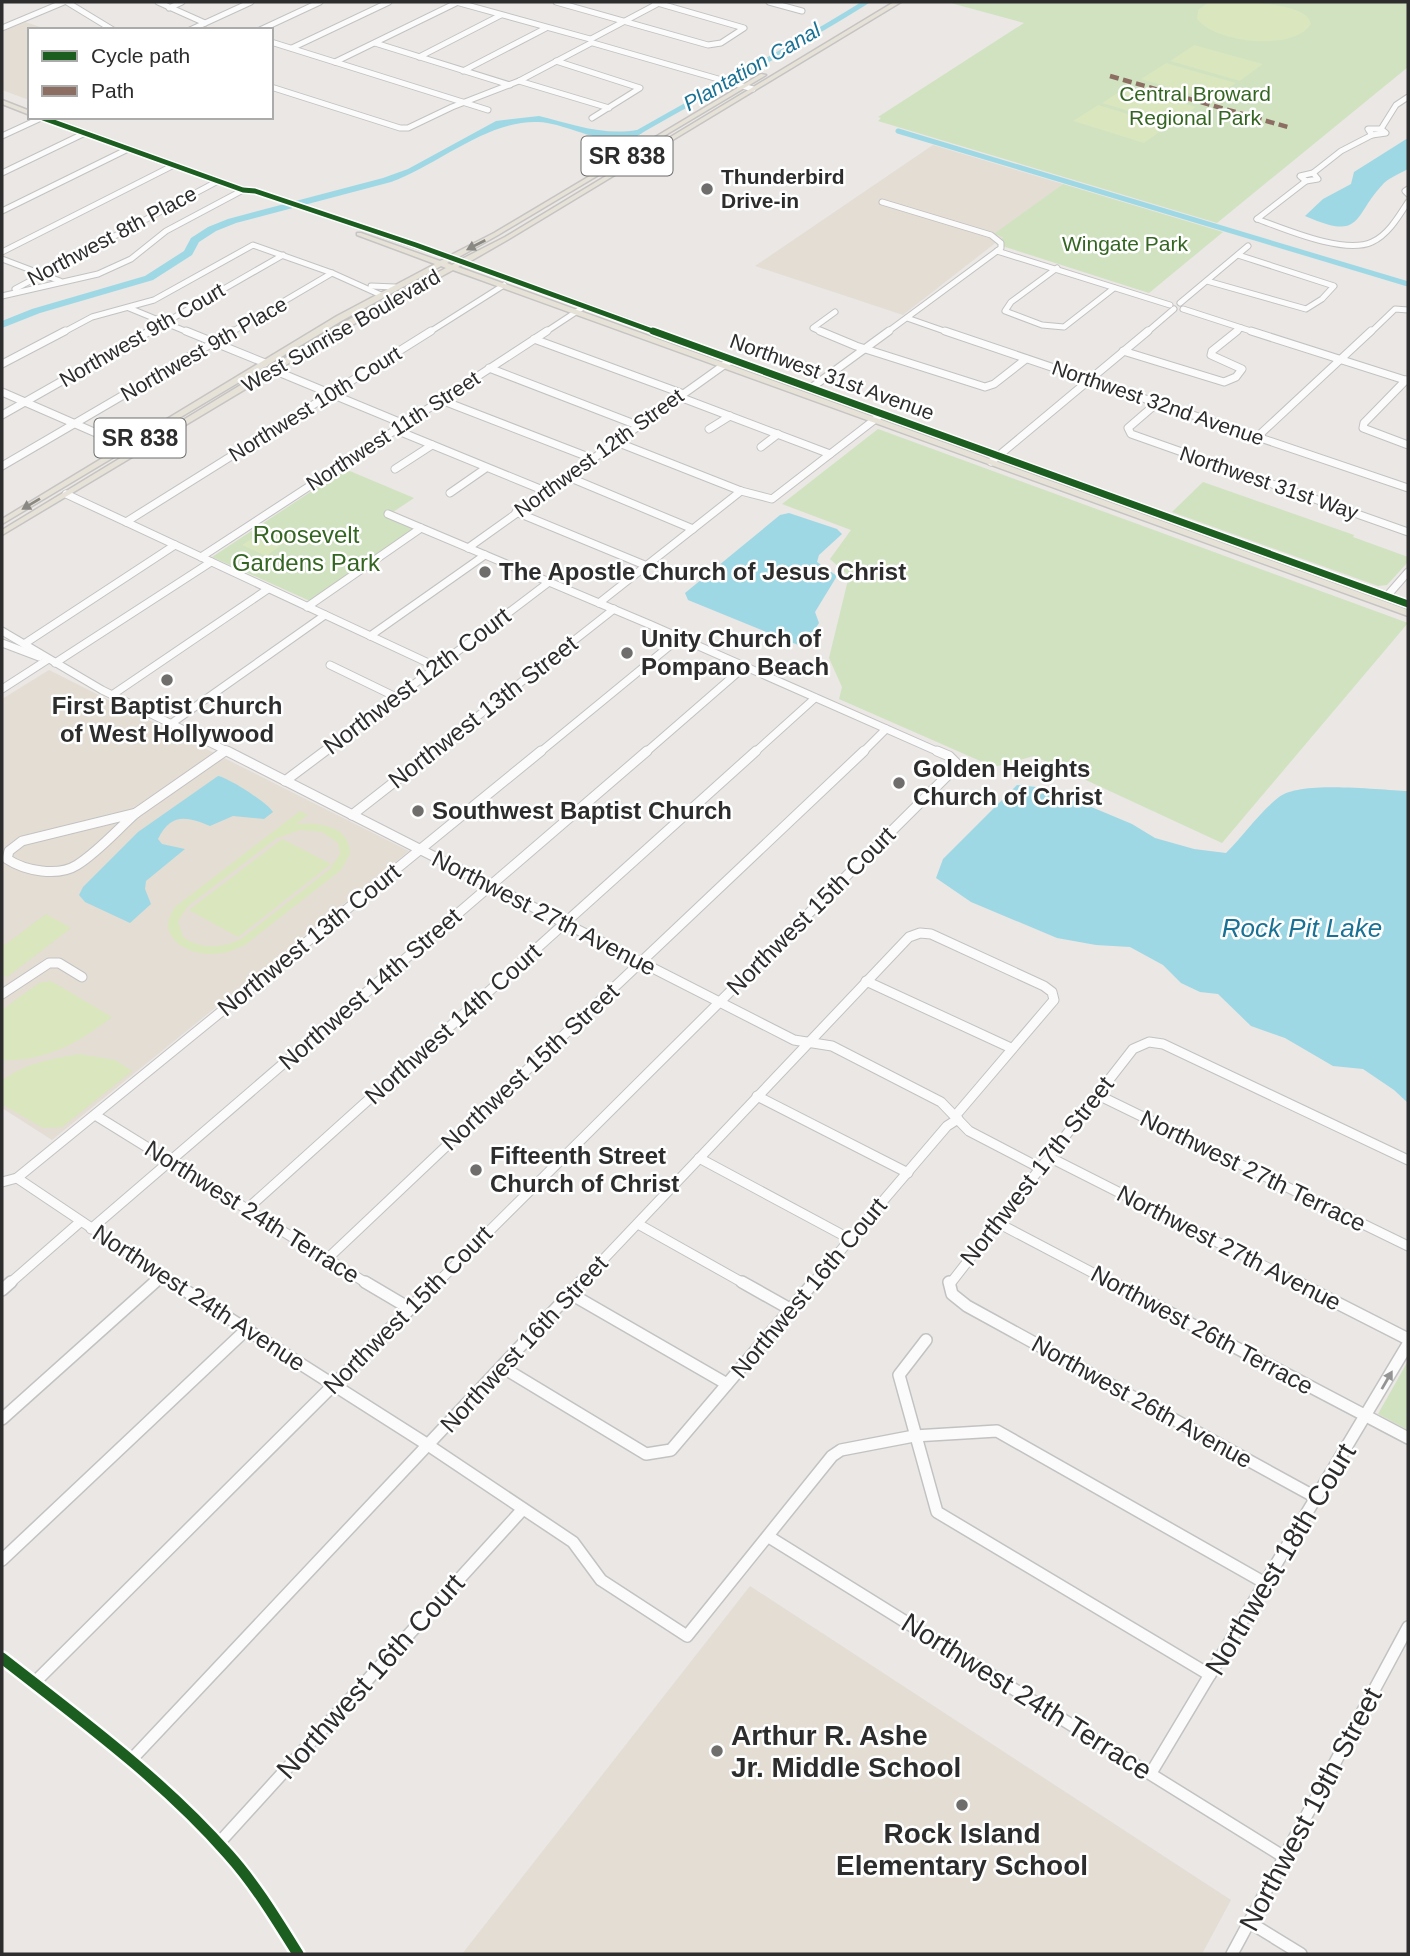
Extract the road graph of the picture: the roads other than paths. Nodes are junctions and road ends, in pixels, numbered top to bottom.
1 (66, 2) edge
2 (158, 2) edge
3 (182, 2) edge
4 (251, 2) edge
5 (320, 2) edge
6 (389, 2) edge
7 (457, 2) edge
8 (556, 2) edge
9 (658, 2) edge
10 (769, 2) edge
11 (885, 2) edge
12 (898, 2) edge
13 (784, 3) edge
14 (169, 8) junction
15 (802, 11) dead end
16 (868, 12) junction
17 (501, 15) junction
18 (625, 21) junction
19 (205, 23) junction
20 (2, 28) edge
21 (110, 28) edge
22 (194, 28) edge
23 (264, 28) edge
24 (546, 28) junction
25 (592, 41) junction
26 (833, 41) junction
27 (273, 42) edge
28 (375, 43) junction
29 (292, 48) junction
30 (419, 57) junction
31 (556, 61) junction
32 (335, 62) junction
33 (463, 71) junction
34 (519, 81) junction
35 (510, 85) junction
36 (739, 85) junction
37 (273, 87) edge
38 (753, 89) junction
39 (1408, 97) edge
40 (2, 102) edge
41 (463, 102) junction
42 (609, 108) junction
43 (488, 110) dead end
44 (28, 112) edge
45 (592, 118) dead end
46 (37, 119) edge
47 (46, 119) edge
48 (85, 133) junction
49 (2, 136) edge
50 (128, 149) junction
51 (174, 165) junction
52 (2, 173) edge
53 (218, 181) junction
54 (1408, 188) edge
55 (243, 190) junction
56 (1408, 194) edge
57 (882, 201) dead end
58 (1408, 202) edge
59 (2, 211) edge
60 (321, 222) junction
61 (342, 222) junction
62 (1248, 246) dead end
63 (998, 251) junction
64 (2, 252) edge
65 (283, 255) junction
66 (1238, 255) junction
67 (452, 258) junction
68 (2, 259) edge
69 (464, 262) junction
70 (442, 263) junction
71 (454, 267) junction
72 (1057, 268) junction
73 (40, 273) junction
74 (332, 273) junction
75 (1207, 281) junction
76 (61, 282) junction
77 (359, 284) junction
78 (503, 285) junction
79 (395, 288) junction
80 (1114, 288) junction
81 (4, 294) edge
82 (381, 295) junction
83 (585, 306) junction
84 (1182, 306) junction
85 (1172, 307) junction
86 (128, 308) junction
87 (1406, 309) edge
88 (577, 312) junction
89 (835, 312) dead end
90 (907, 318) junction
91 (163, 322) junction
92 (1241, 328) junction
93 (534, 339) junction
94 (215, 343) junction
95 (868, 348) junction
96 (1123, 351) junction
97 (731, 359) junction
98 (1026, 359) junction
99 (1342, 360) junction
100 (3, 362) edge
101 (722, 364) junction
102 (268, 366) junction
103 (489, 368) junction
104 (1087, 380) junction
105 (1407, 381) edge
106 (783, 387) junction
107 (811, 388) junction
108 (2, 392) edge
109 (332, 394) junction
110 (679, 395) junction
111 (441, 400) junction
112 (25, 402) junction
113 (1157, 404) junction
114 (2, 415) edge
115 (730, 416) junction
116 (878, 417) junction
117 (77, 424) junction
118 (404, 424) junction
119 (637, 425) junction
120 (709, 429) dead end
121 (396, 430) junction
122 (778, 434) junction
123 (1257, 437) junction
124 (614, 442) junction
125 (432, 445) junction
126 (1408, 445) edge
127 (126, 446) junction
128 (761, 447) dead end
129 (830, 454) junction
130 (111, 455) junction
131 (591, 458) junction
132 (995, 459) junction
133 (2, 466) edge
134 (486, 468) junction
135 (395, 469) dead end
136 (566, 476) junction
137 (1408, 488) edge
138 (545, 491) junction
139 (741, 491) junction
140 (450, 493) dead end
141 (65, 494) junction
142 (516, 512) junction
143 (388, 514) dead end
144 (2, 522) edge
145 (126, 522) junction
146 (421, 528) junction
147 (693, 529) junction
148 (1408, 532) edge
149 (2, 533) edge
150 (175, 545) junction
151 (468, 548) junction
152 (485, 555) junction
153 (201, 558) junction
154 (211, 562) junction
155 (647, 566) junction
156 (1408, 572) edge
157 (549, 582) junction
158 (268, 589) junction
159 (1387, 596) junction
160 (1363, 597) junction
161 (599, 603) junction
162 (1408, 604) edge
163 (307, 607) junction
164 (614, 609) junction
165 (1408, 613) edge
166 (325, 615) junction
167 (2, 631) edge
168 (370, 636) junction
169 (678, 639) junction
170 (2, 643) edge
171 (23, 644) junction
172 (49, 660) junction
173 (330, 665) dead end
174 (437, 667) junction
175 (744, 667) junction
176 (2, 688) edge
177 (112, 695) junction
178 (396, 697) junction
179 (815, 698) junction
180 (172, 723) junction
181 (886, 729) junction
182 (226, 750) junction
183 (285, 780) junction
184 (135, 813) junction
185 (352, 815) junction
186 (420, 850) junction
187 (491, 885) junction
188 (564, 923) junction
189 (641, 962) junction
190 (82, 977) dead end
191 (866, 981) junction
192 (1052, 992) joint
193 (2, 994) edge
194 (719, 1003) junction
195 (808, 1042) junction
196 (1011, 1048) junction
197 (757, 1096) junction
198 (1098, 1096) junction
199 (95, 1115) junction
200 (957, 1117) junction
201 (1049, 1157) junction
202 (699, 1158) junction
203 (171, 1160) junction
204 (1408, 1160) edge
205 (1040, 1168) junction
206 (908, 1172) junction
207 (17, 1178) junction
208 (2, 1182) edge
209 (246, 1210) junction
210 (80, 1222) junction
211 (996, 1222) junction
212 (638, 1224) junction
213 (91, 1229) junction
214 (850, 1239) junction
215 (1408, 1246) edge
216 (326, 1260) junction
217 (162, 1276) junction
218 (2, 1290) edge
219 (570, 1294) junction
220 (967, 1306) joint
221 (409, 1308) junction
222 (790, 1309) junction
223 (247, 1329) junction
224 (926, 1340) dead end
225 (1408, 1342) edge
226 (502, 1367) junction
227 (334, 1384) junction
228 (727, 1384) junction
229 (1366, 1417) junction
230 (2, 1419) edge
231 (914, 1436) junction
232 (1408, 1438) edge
233 (428, 1445) junction
234 (1317, 1498) junction
235 (523, 1509) junction
236 (769, 1537) junction
237 (2, 1560) edge
238 (1265, 1583) junction
239 (1408, 1627) edge
240 (2, 1658) edge
241 (1210, 1675) junction
242 (34, 1683) junction
243 (131, 1760) junction
244 (1151, 1773) junction
245 (219, 1843) junction
246 (1284, 1857) junction
247 (1250, 1922) junction
248 (298, 1954) edge
249 (1232, 1954) edge
250 (1301, 1954) edge

1 - 20 street
1 - 21 street
2 - 14 street
3 - 14 street
4 - 19 street
5 - 23 street
6 - 29 street
7 - 17 street
7 - 28 street
8 - 18 street
9 - 18 street
9 - 18 street
10 - 13 street
11 - 16 main road, West Sunrise Boulevard / SR 838
12 - 26 main road, West Sunrise Boulevard / SR 838
13 - 15 street
14 - 19 street
16 - 26 main road
16 - 36 main road, West Sunrise Boulevard / SR 838
17 - 24 street
17 - 30 street
18 - 25 street
19 - 22 street
24 - 25 street
24 - 33 street
25 - 31 street
25 - 36 street
26 - 38 main road, West Sunrise Boulevard / SR 838
27 - 29 street
28 - 30 street
28 - 32 street
29 - 32 street
30 - 33 street
31 - 34 street
31 - 42 street
32 - 41 street
33 - 35 street
34 - 35 street
34 - 42 street
35 - 41 street
36 - 38 street
36 -> 67 main road, West Sunrise Boulevard / SR 838
37 - 41 street
38 - 69 main road, West Sunrise Boulevard / SR 838
39 - 58 street
40 - 44 main road
41 - 43 street
42 - 45 street
46 - 49 street
47 - 48 main road, Northwest 31st Avenue
48 - 50 main road, Northwest 31st Avenue
48 - 52 street
50 - 51 main road, Northwest 31st Avenue
50 - 59 street
51 - 53 main road, Northwest 31st Avenue
51 - 64 street
53 - 55 main road, Northwest 31st Avenue
53 - 73 street, Northwest 8th Place
54 - 56 street
55 - 60 main road, Northwest 31st Avenue
55 - 61 main road, Northwest 31st Avenue
55 - 76 street
57 - 63 street
60 - 61 main road
60 - 70 main road, Northwest 31st Avenue
61 - 67 main road, Northwest 31st Avenue
62 - 66 street
63 - 72 street
63 - 90 street
65 - 74 street
65 - 86 street
65 - 91 street, Northwest 9th Court
66 - 75 street
66 - 75 street
67 - 69 main road, Northwest 31st Avenue
67 - 70 main road, West Sunrise Boulevard / SR 838
68 - 73 street
69 - 71 main road, West Sunrise Boulevard / SR 838
69 - 83 main road, Northwest 31st Avenue
70 - 71 main road, Northwest 31st Avenue
70 - 79 main road, West Sunrise Boulevard / SR 838
71 - 78 main road, Northwest 31st Avenue
71 - 102 main road, West Sunrise Boulevard / SR 838
72 - 80 street
72 - 80 street
73 - 76 street
73 - 81 street, Northwest 8th Place
74 - 77 street
74 - 94 street, Northwest 9th Place
75 - 84 street
76 - 81 street
77 - 79 street
77 - 82 street
78 - 88 main road, Northwest 31st Avenue
78 - 109 street, Northwest 10th Court
79 - 82 main road, West Sunrise Boulevard / SR 838
80 - 85 street
82 - 102 main road, West Sunrise Boulevard / SR 838
83 - 88 street, Northwest 11th Street
83 - 97 main road, Northwest 31st Avenue
84 - 85 street
84 - 92 street
85 - 96 street
86 - 91 street
86 - 100 street
87 - 99 street
88 - 93 street, Northwest 11th Street
88 - 101 main road, Northwest 31st Avenue
89 - 95 street
90 - 95 street
90 - 98 street, Northwest 32nd Avenue
91 - 94 street
91 - 112 street, Northwest 9th Court
92 - 96 street
92 - 99 street
93 - 103 street, Northwest 11th Street
93 - 110 street
94 - 102 street
94 - 117 street, Northwest 9th Place
95 - 98 street
95 - 107 street
96 - 104 street
97 - 101 street, Northwest 12th Street
97 - 107 main road, Northwest 31st Avenue
98 - 104 street, Northwest 32nd Avenue
99 - 105 street
99 - 123 street
101 - 106 main road, Northwest 31st Avenue
101 - 110 street, Northwest 12th Street
102 - 109 street
102 - 127 main road, West Sunrise Boulevard / SR 838
102 - 141 main road, West Sunrise Boulevard / SR 838
103 - 111 street, Northwest 11th Street
103 - 119 street
104 - 113 street, Northwest 32nd Avenue
104 - 132 street
105 - 126 street
106 - 107 main road
106 - 116 main road, Northwest 31st Avenue
107 - 116 main road, Northwest 31st Avenue
108 - 112 street
109 - 118 street
109 - 145 street, Northwest 10th Court
110 - 115 street
110 - 119 street, Northwest 12th Street
111 - 118 street, Northwest 11th Street
111 - 131 street
112 - 114 street, Northwest 9th Court
112 - 117 street
113 - 123 street, Northwest 32nd Avenue
113 - 148 street, Northwest 31st Way
115 - 120 street
115 - 122 street
116 - 129 street
116 - 132 main road, Northwest 31st Avenue
117 - 127 street
117 - 133 street, Northwest 9th Place
118 - 121 street, Northwest 11th Street
119 - 124 street, Northwest 12th Street
121 - 125 street
121 - 153 street, Northwest 11th Street
122 - 128 street
122 - 129 street
123 - 137 street, Northwest 32nd Avenue
124 - 131 street, Northwest 12th Street
124 - 139 street
125 - 134 street
125 - 135 street
127 - 130 main road, West Sunrise Boulevard / SR 838
129 - 139 street
130 - 141 main road
130 -> 144 main road, West Sunrise Boulevard / SR 838
131 - 136 street, Northwest 12th Street
132 - 159 main road, Northwest 31st Avenue
132 - 160 main road, Northwest 31st Avenue
134 - 138 street
134 - 140 street
136 - 138 street, Northwest 12th Street
136 - 147 street
138 - 142 street, Northwest 12th Street
139 - 147 street
141 - 145 street
141 - 149 main road, West Sunrise Boulevard / SR 838
142 - 151 street, Northwest 12th Street
142 - 155 street
143 - 146 street
145 - 150 street
146 - 151 street
146 - 163 street
147 - 155 street
150 - 153 street
150 - 171 street
151 - 152 street
152 - 157 street
152 - 168 street
153 - 154 street
154 - 158 street
154 - 172 street
155 - 161 street
156 - 159 street
157 - 161 street
157 - 174 street, Northwest 12th Court
158 - 163 street
158 - 177 street
159 - 160 main road
159 - 162 main road, Northwest 31st Avenue
160 - 165 main road, Northwest 31st Avenue
161 - 164 street
163 - 166 street
164 - 169 street
164 - 185 street, Northwest 13th Street
166 - 168 street
166 - 180 street
167 - 171 street, Northwest 27th Avenue
168 - 174 street
169 - 175 street
169 - 186 street, Northwest 13th Court
170 - 172 street, Northwest 27th Avenue
171 - 172 street, Northwest 27th Avenue
172 - 176 street
172 - 177 street, Northwest 27th Avenue
173 - 178 street
174 - 178 street, Northwest 12th Court
175 - 179 street
175 - 187 street, Northwest 14th Street
177 - 180 street, Northwest 27th Avenue
178 - 183 street, Northwest 12th Court
179 - 181 street
179 - 188 street, Northwest 14th Court
180 - 182 street, Northwest 27th Avenue
181 - 189 street, Northwest 15th Street
181 - 194 street, Northwest 15th Court
182 - 183 street, Northwest 27th Avenue
182 - 184 street
183 - 185 street, Northwest 27th Avenue
184 - 184 street
185 - 186 street, Northwest 27th Avenue
186 - 187 street, Northwest 27th Avenue
186 - 199 street, Northwest 13th Court
187 - 188 street, Northwest 27th Avenue
187 - 203 street, Northwest 14th Street
188 - 189 street, Northwest 27th Avenue
188 - 209 street, Northwest 14th Court
189 - 194 street, Northwest 27th Avenue
189 - 216 street, Northwest 15th Street
190 - 193 street
191 - 192 street, Northwest 16th Street
191 - 195 street, Northwest 16th Street
191 - 196 street
192 - 196 street, Northwest 16th Court
194 - 195 street, Northwest 27th Avenue
194 - 221 street, Northwest 15th Court
195 - 197 street, Northwest 16th Street
195 - 200 street, Northwest 27th Avenue
196 - 200 street, Northwest 16th Court
197 - 202 street, Northwest 16th Street
197 - 206 street
198 - 201 street, Northwest 17th Street
198 - 204 street, Northwest 17th Street
198 - 215 street, Northwest 27th Terrace
199 - 203 street, Northwest 24th Terrace
199 - 207 street, Northwest 13th Court
200 - 205 street, Northwest 27th Avenue
200 - 206 street, Northwest 16th Court
201 - 205 street, Northwest 17th Street
201 - 225 street, Northwest 27th Avenue
202 - 212 street, Northwest 16th Street
202 - 214 street
203 - 209 street, Northwest 24th Terrace
203 - 213 street, Northwest 14th Street
205 - 211 street, Northwest 17th Street
206 - 214 street, Northwest 16th Court
207 - 208 street, Northwest 13th Court
207 - 210 street, Northwest 24th Avenue
209 - 216 street, Northwest 24th Terrace
210 - 213 street, Northwest 24th Avenue
210 - 218 street
211 - 220 street, Northwest 17th Street
211 - 229 street, Northwest 26th Terrace
212 - 219 street, Northwest 16th Street
212 - 222 street
213 - 217 street, Northwest 24th Avenue
214 - 222 street, Northwest 16th Court
216 - 221 street, Northwest 24th Terrace
217 - 223 street, Northwest 24th Avenue
217 - 230 street
219 - 226 street, Northwest 16th Street
219 - 228 street
220 - 234 street, Northwest 26th Avenue
221 - 227 street, Northwest 15th Court
222 - 228 street, Northwest 16th Court
223 - 227 street, Northwest 24th Avenue
223 - 237 street
224 - 231 street
229 -> 225 street, Northwest 18th Court
226 - 228 street, Northwest 16th Court
226 - 233 street, Northwest 16th Street
227 - 233 street, Northwest 24th Avenue
227 - 242 street, Northwest 15th Court
229 - 232 street, Northwest 26th Terrace
229 - 234 street, Northwest 18th Court
231 - 236 street
231 - 238 street
231 - 241 street
233 - 235 street, Northwest 24th Avenue
233 - 243 street, Northwest 16th Street
234 - 238 street, Northwest 18th Court
235 - 236 street, Northwest 24th Avenue
235 - 245 street, Northwest 16th Court
236 - 244 street, Northwest 24th Terrace
238 - 241 street, Northwest 18th Court
239 - 246 street, Northwest 19th Street
240 - 242 street
241 - 244 street, Northwest 18th Court
242 - 243 street
243 - 245 street
244 - 246 street, Northwest 24th Terrace
245 - 248 street
246 - 247 street, Northwest 19th Street
247 - 249 street, Northwest 19th Street
247 - 250 street

